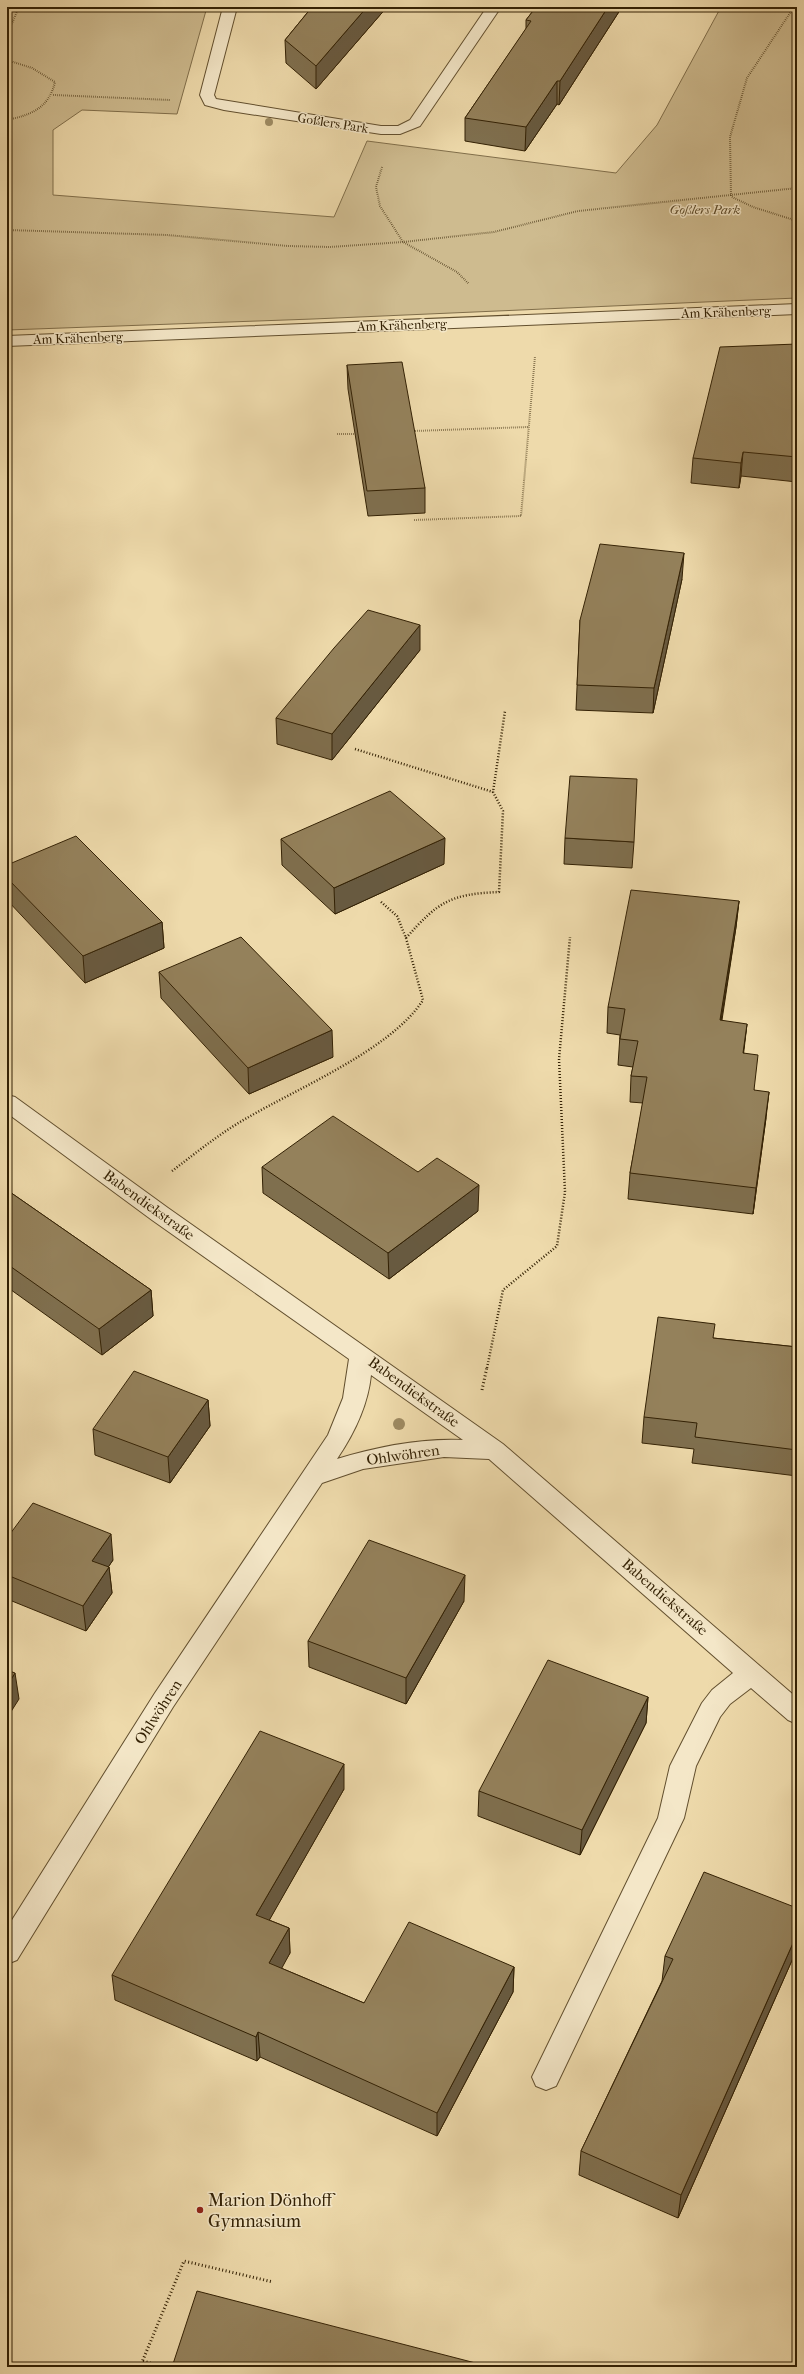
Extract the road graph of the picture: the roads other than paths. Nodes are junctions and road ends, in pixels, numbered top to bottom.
1 (230, 7) edge
2 (494, 7) edge
3 (797, 309) edge
4 (7, 341) edge
5 (7, 1102) edge
6 (361, 1354) junction
7 (495, 1450) junction
8 (313, 1476) junction
9 (752, 1672) junction
10 (797, 1713) edge
11 (7, 1952) edge
12 (546, 2077) dead end

1 - 2 street, Goßlers Park
3 - 4 street, Am Krähenberg
5 - 6 street, Babendiekstraße
6 - 7 street, Babendiekstraße
6 - 8 street, Ohlwöhren
7 - 8 street, Ohlwöhren
7 - 9 street, Babendiekstraße
8 - 11 street, Ohlwöhren
9 - 10 street, Babendiekstraße
9 - 12 street

